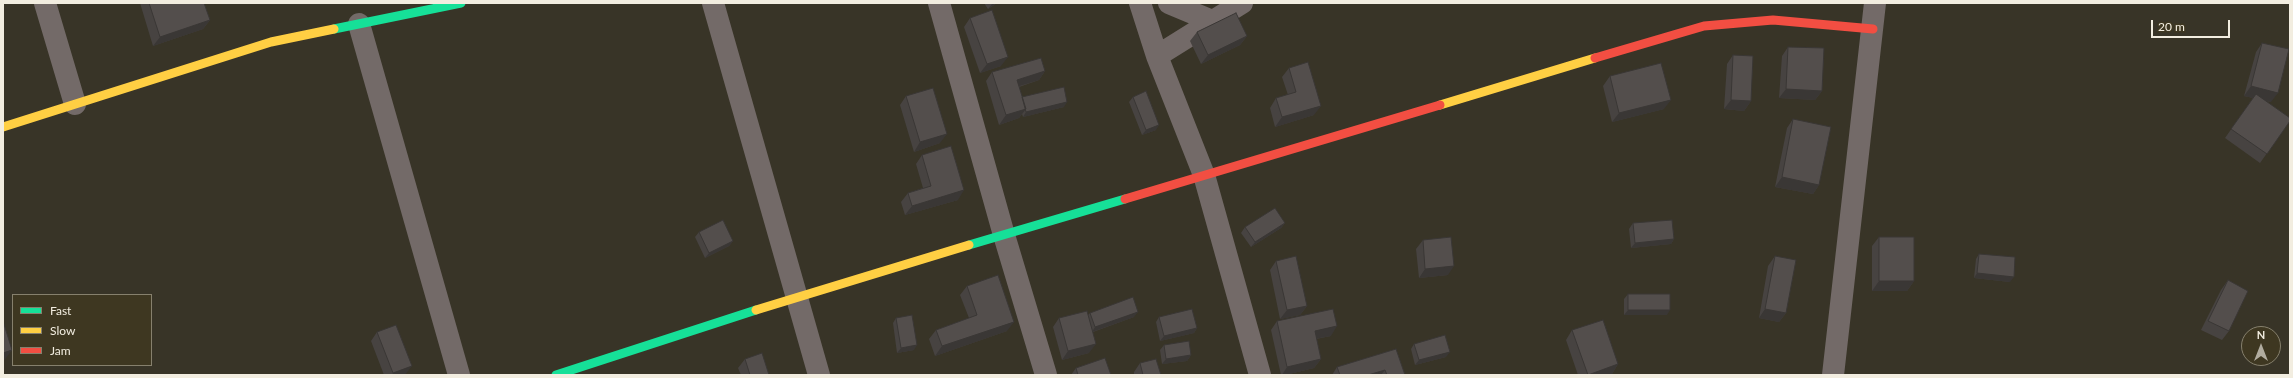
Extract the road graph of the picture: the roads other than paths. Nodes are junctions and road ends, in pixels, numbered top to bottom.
1 (46, 3) edge
2 (461, 3) edge
3 (713, 3) edge
4 (939, 3) edge
5 (1140, 3) edge
6 (1169, 3) edge
7 (1242, 3) edge
8 (1875, 3) edge
9 (1212, 21) junction
10 (359, 24) junction
11 (1873, 29) junction
12 (1157, 56) junction
13 (75, 104) junction
14 (3, 127) edge
15 (1204, 175) junction
16 (1004, 235) junction
17 (796, 297) junction
18 (580, 371) edge
19 (459, 375) edge
20 (556, 375) edge
21 (819, 375) edge
22 (1046, 375) edge
23 (1260, 375) edge
24 (1833, 375) edge

1 - 13 street
2 - 10 street
3 - 17 street
4 - 16 street
5 - 12 street
6 - 9 street
7 - 9 street
8 - 11 street
9 - 12 street
10 - 13 street
10 - 19 street
11 - 15 street
11 - 24 street
12 - 15 street
13 - 14 street
15 - 16 street
15 - 23 street
16 - 17 street
16 - 22 street
17 - 18 street
17 - 21 street
18 - 20 street

